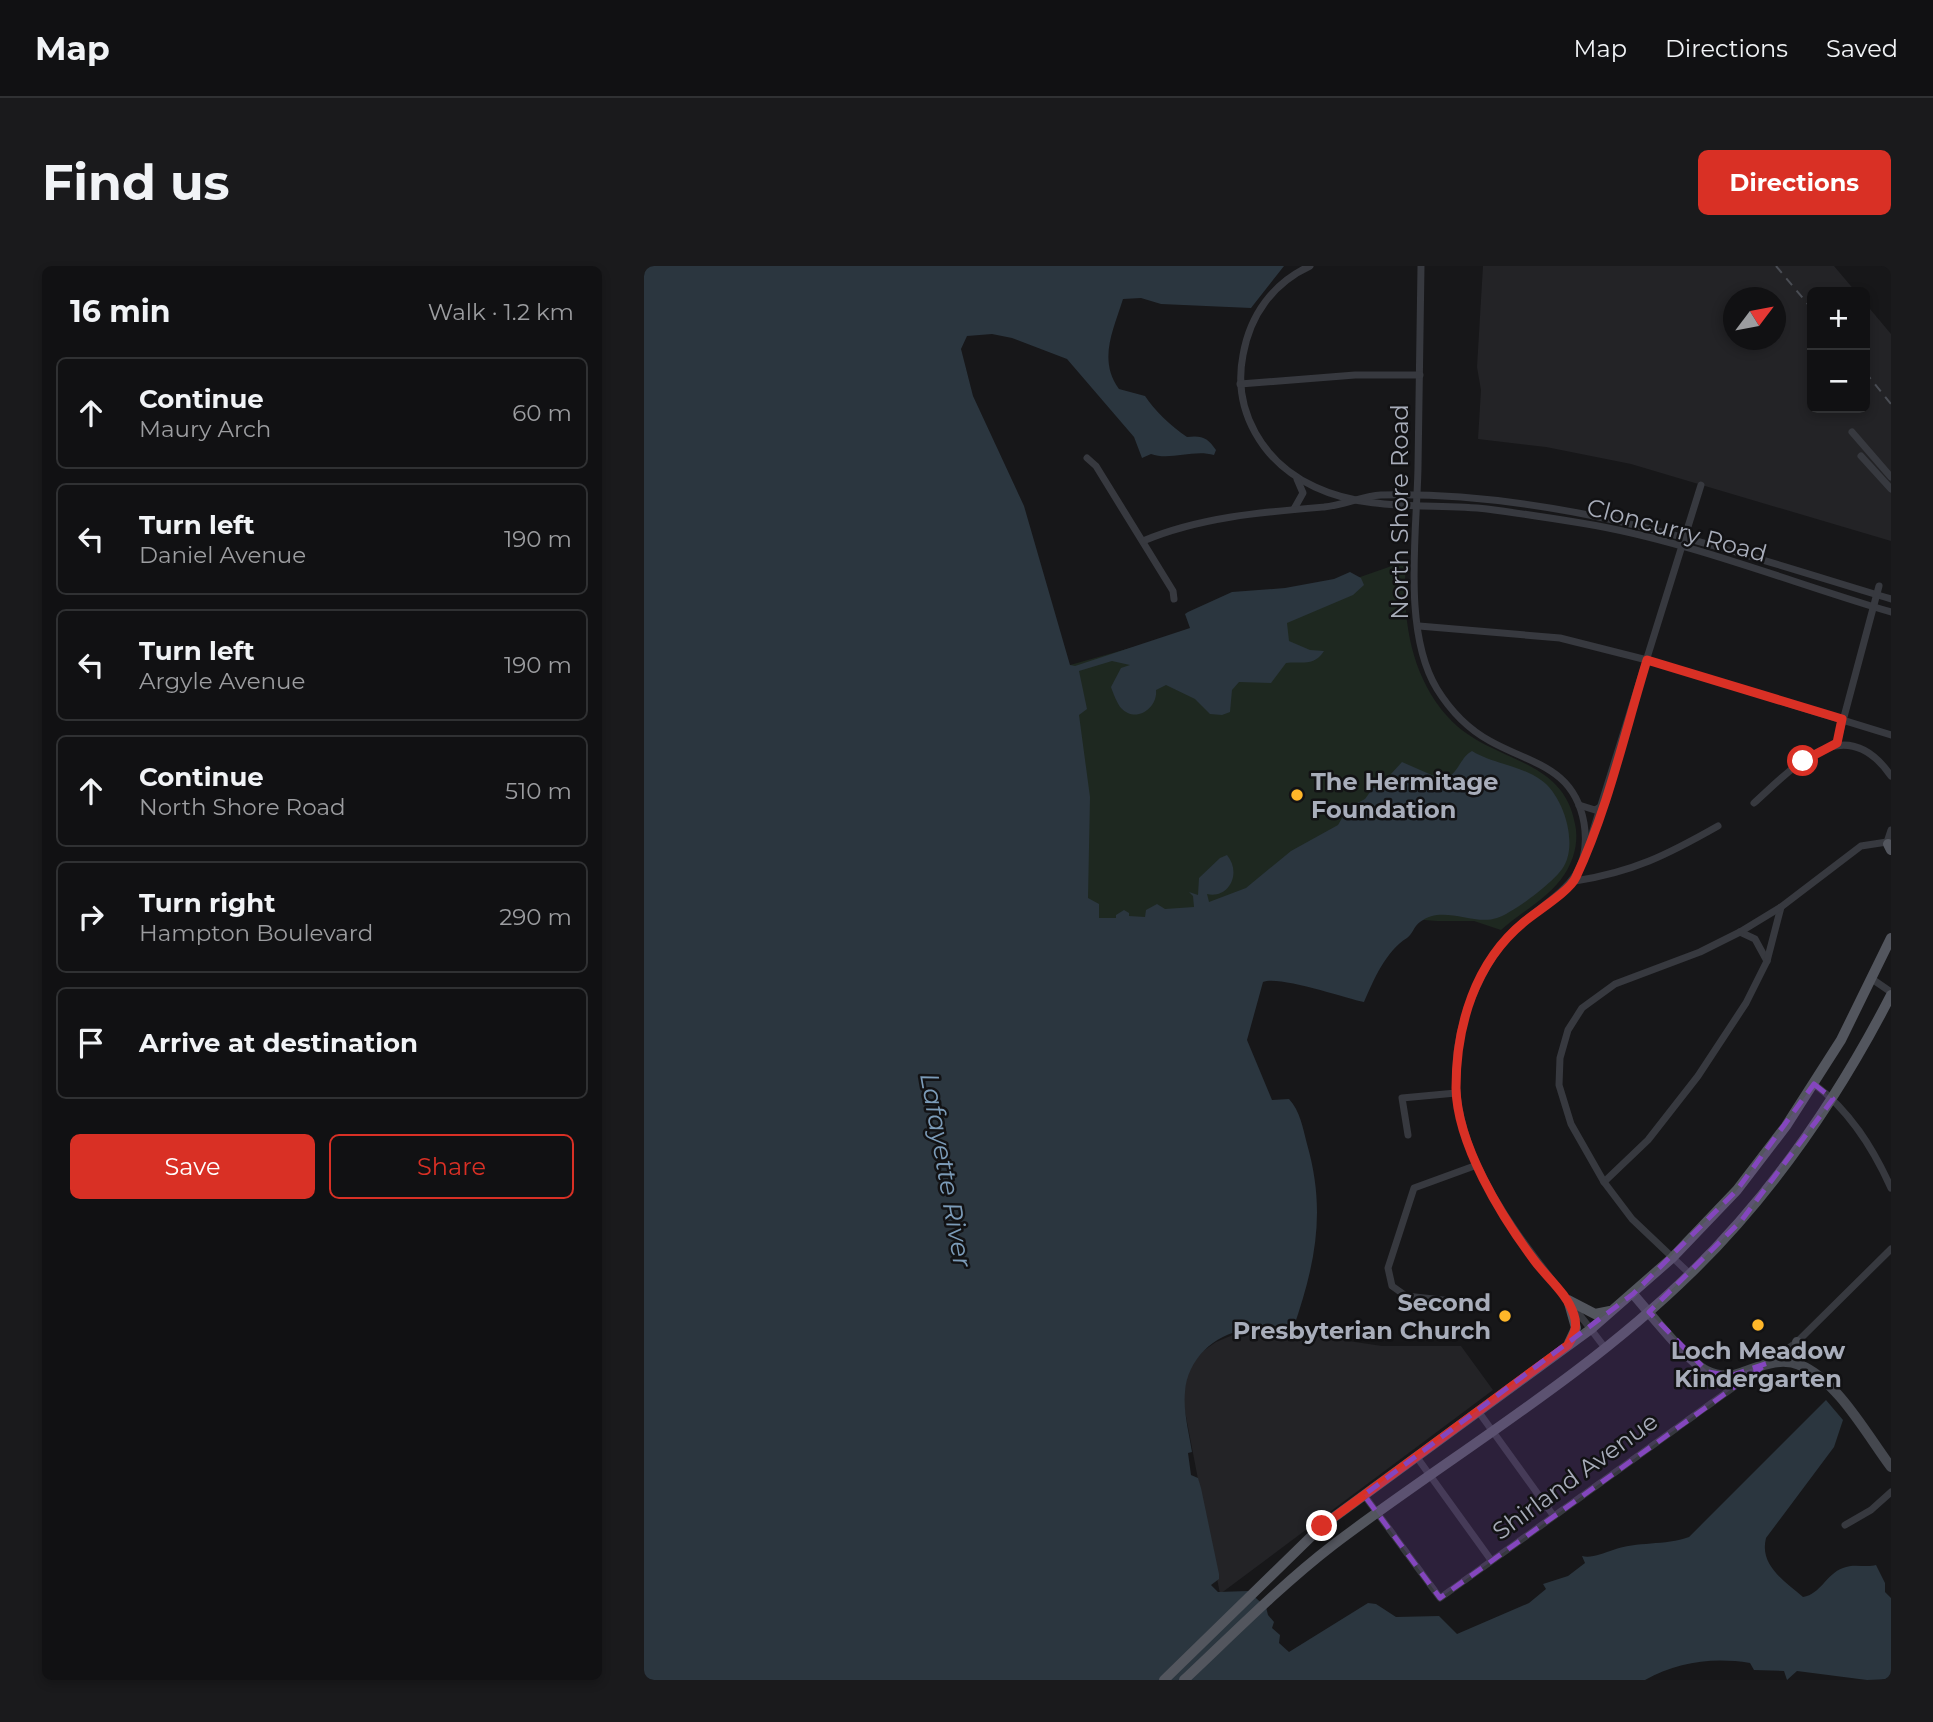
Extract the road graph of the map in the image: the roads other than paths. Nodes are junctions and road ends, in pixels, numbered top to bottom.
1 (1310, 266) edge
2 (1421, 266) edge
3 (1420, 375) junction
4 (1240, 384) junction
5 (1852, 432) dead end
6 (1861, 456) dead end
7 (1087, 458) dead end
8 (1296, 477) junction
9 (1891, 477) edge
10 (1701, 485) dead end
11 (1891, 489) edge
12 (1418, 496) junction
13 (1365, 500) junction
14 (1418, 506) junction
15 (1294, 509) junction
16 (1685, 537) junction
17 (1143, 541) junction
18 (1682, 547) junction
19 (1879, 586) dead end
20 (1876, 595) junction
21 (1174, 599) dead end
22 (1891, 599) edge
23 (1873, 607) junction
24 (1891, 612) edge
25 (1419, 626) junction
26 (1647, 660) junction
27 (1842, 719) junction
28 (1891, 735) edge
29 (1837, 743) junction
30 (1891, 776) edge
31 (1754, 803) dead end
32 (1579, 805) junction
33 (1602, 806) junction
34 (1718, 826) dead end
35 (1891, 831) edge
36 (1889, 845) edge
37 (1584, 857) junction
38 (1575, 881) junction
39 (1781, 907) junction
40 (1740, 932) junction
41 (1891, 938) edge
42 (1767, 961) junction
43 (1872, 979) junction
44 (1891, 994) edge
45 (1814, 1084) junction
46 (1456, 1093) junction
47 (1833, 1099) junction
48 (1408, 1135) dead end
49 (1477, 1165) junction
50 (1604, 1182) junction
51 (1891, 1188) edge
52 (1891, 1249) edge
53 (1672, 1258) junction
54 (1690, 1274) junction
55 (1633, 1294) junction
56 (1568, 1300) junction
57 (1452, 1301) dead end
58 (1616, 1309) junction
59 (1649, 1312) junction
60 (1591, 1329) junction
61 (1797, 1342) junction
62 (1568, 1345) junction
63 (1605, 1348) junction
64 (1768, 1363) junction
65 (1800, 1365) junction
66 (1478, 1411) junction
67 (1492, 1431) junction
68 (1416, 1457) junction
69 (1891, 1467) edge
70 (1429, 1476) junction
71 (1891, 1492) edge
72 (1364, 1495) junction
73 (1377, 1514) junction
74 (1553, 1515) junction
75 (1845, 1525) dead end
76 (1491, 1560) junction
77 (1164, 1680) edge
78 (1184, 1680) edge

1 - 4 street
2 - 3 street, North Shore Road
3 - 4 street
3 - 12 street, North Shore Road
4 - 8 street
5 - 9 street
6 - 11 street
7 - 17 street
8 - 13 street
8 - 15 street
10 - 16 street
12 - 13 street, Cloncurry Road
12 - 14 street, North Shore Road
12 - 16 street, Cloncurry Road
13 - 14 street, Cloncurry Road
13 - 15 street, Cloncurry Road
14 - 18 street, Cloncurry Road
14 - 25 street, North Shore Road
15 - 17 street, Cloncurry Road
16 - 18 street
16 - 20 street, Cloncurry Road
17 - 21 street
18 - 23 street, Cloncurry Road
18 - 26 street
19 - 20 street
20 - 22 street, Cloncurry Road
20 - 23 street
23 - 24 street, Cloncurry Road
23 - 27 street
25 - 26 street
25 - 32 street, North Shore Road
26 - 27 street
26 - 33 street
27 - 28 street
27 - 29 street
29 - 30 street
29 - 31 street
32 - 33 street
32 - 37 street, North Shore Road
33 - 37 street
34 - 38 street
35 - 36 street
36 - 39 street
37 - 38 street, North Shore Road
38 - 46 street
39 - 40 street
39 - 42 street
40 - 42 street
40 - 50 street
41 - 43 main road
42 - 50 street
43 - 44 street
43 - 45 main road
44 - 47 main road
45 - 47 street
45 - 53 main road
46 - 48 street
46 - 49 street
47 - 51 street
47 - 54 main road
49 - 56 street
49 - 57 street
50 - 53 street
52 - 61 street, Shirland Avenue
53 - 54 street
53 - 55 main road
54 - 59 main road
55 - 58 main road
55 - 59 street
56 - 58 main road
56 - 60 street
56 - 62 main road
58 - 60 main road
59 - 63 main road
59 - 64 street
60 - 62 main road
60 - 63 street
61 - 64 street, Shirland Avenue
61 - 65 street
62 - 66 main road
63 - 67 main road
64 - 65 street
64 - 74 street, Shirland Avenue
65 - 69 street
66 - 67 street
66 - 68 main road
67 - 70 main road
67 - 74 street
68 - 70 street
68 - 72 main road
70 - 73 main road
70 - 76 street
71 - 75 street
72 - 73 street
72 - 77 main road
73 - 76 street, Shirland Avenue
73 - 78 main road
74 - 76 street, Shirland Avenue

